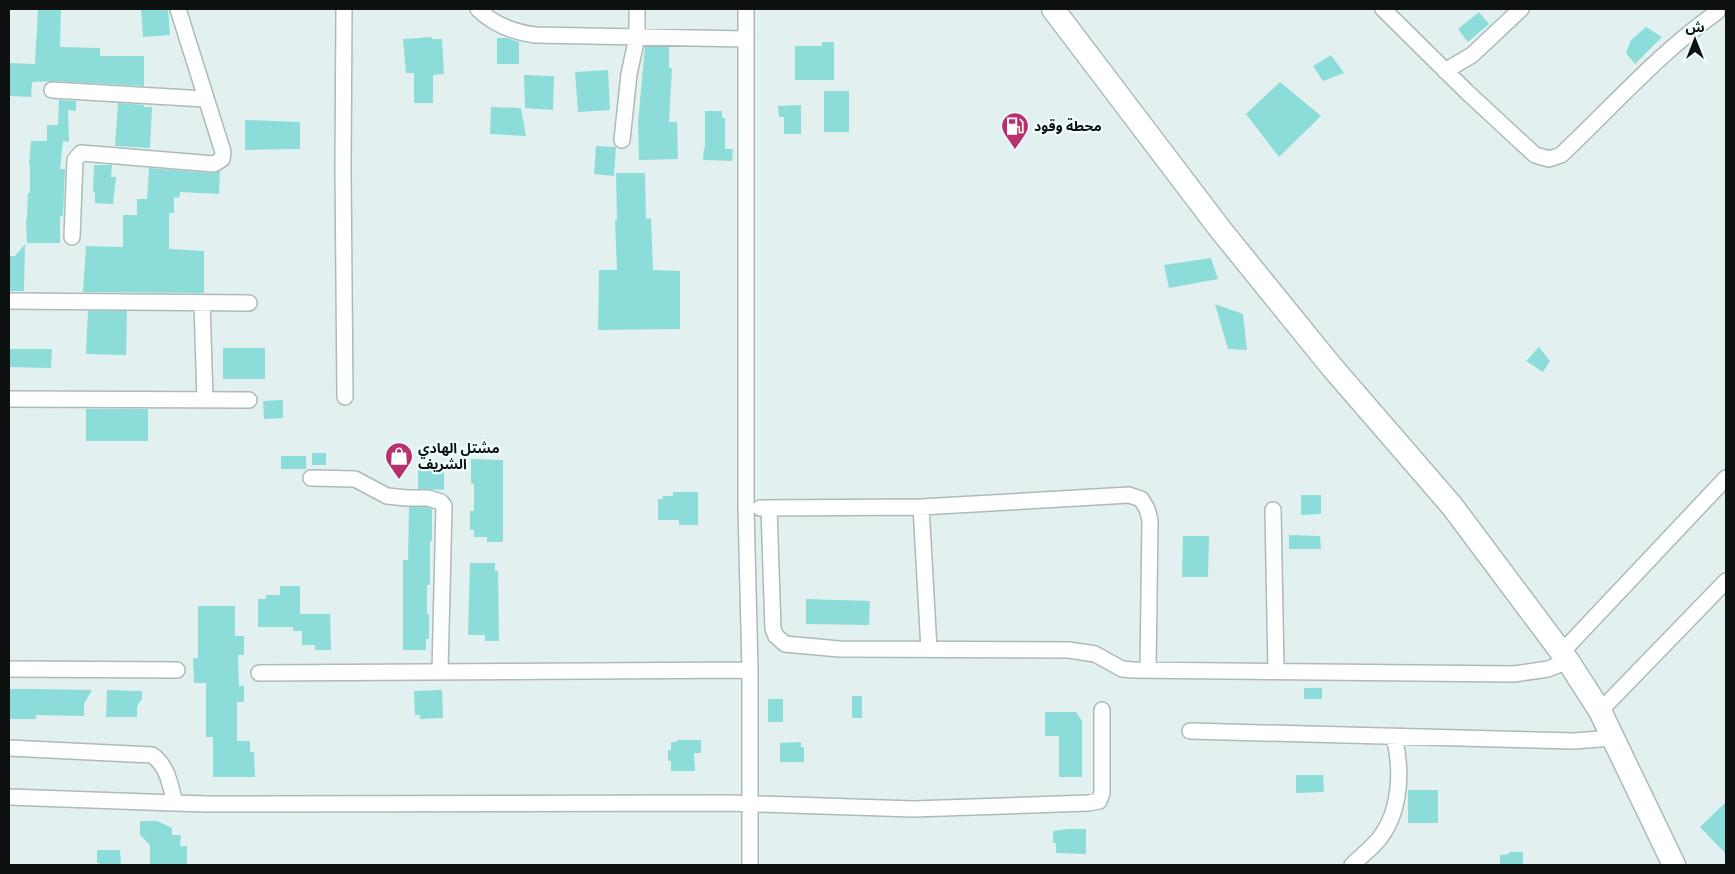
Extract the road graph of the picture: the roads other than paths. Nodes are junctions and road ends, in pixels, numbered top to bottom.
1 (178, 9) edge
2 (344, 9) edge
3 (478, 9) edge
4 (637, 9) edge
5 (746, 9) edge
6 (1053, 9) edge
7 (1383, 9) edge
8 (1521, 9) edge
9 (1717, 12) dead end
10 (637, 37) junction
11 (746, 39) junction
12 (1445, 71) junction
13 (52, 90) dead end
14 (205, 99) junction
15 (622, 140) dead end
16 (72, 237) dead end
17 (9, 301) edge
18 (202, 303) junction
19 (249, 303) dead end
20 (345, 397) dead end
21 (9, 399) edge
22 (205, 400) junction
23 (248, 400) dead end
24 (311, 478) dead end
25 (1726, 478) edge
26 (921, 507) junction
27 (746, 508) junction
28 (769, 508) junction
29 (1274, 510) dead end
30 (1726, 581) edge
31 (929, 649) junction
32 (1565, 657) junction
33 (9, 669) edge
34 (177, 670) dead end
35 (750, 670) junction
36 (1148, 670) junction
37 (440, 671) junction
38 (1276, 671) junction
39 (259, 673) dead end
40 (1102, 710) dead end
41 (1600, 711) junction
42 (1190, 731) dead end
43 (1394, 737) junction
44 (1614, 738) junction
45 (9, 748) edge
46 (9, 797) edge
47 (175, 803) junction
48 (750, 804) junction
49 (750, 865) edge
50 (1352, 865) edge
51 (1674, 865) edge

1 - 14 street
2 - 20 street
3 - 10 street
4 - 10 street
5 - 11 street
6 - 32 main road
7 - 12 street
8 - 12 street
9 - 12 street
10 - 11 street
10 - 15 street
11 - 27 street
13 - 14 street
14 - 16 street
17 - 18 street
18 - 19 street
18 - 22 street
21 - 22 street
22 - 23 street
24 - 37 street
25 - 32 street
26 - 28 street
26 - 31 street
26 - 36 street
27 - 28 street
27 - 35 street
28 - 31 street
29 - 38 street
30 - 41 street
31 - 36 street
32 - 38 street
32 - 41 main road
33 - 34 street
35 - 37 street
35 - 48 street
36 - 38 street
37 - 39 street
40 - 48 street
41 - 44 main road
42 - 43 street
43 - 44 street
43 - 50 street
44 - 51 main road
45 - 47 street
46 - 47 street
47 - 48 street
48 - 49 street

